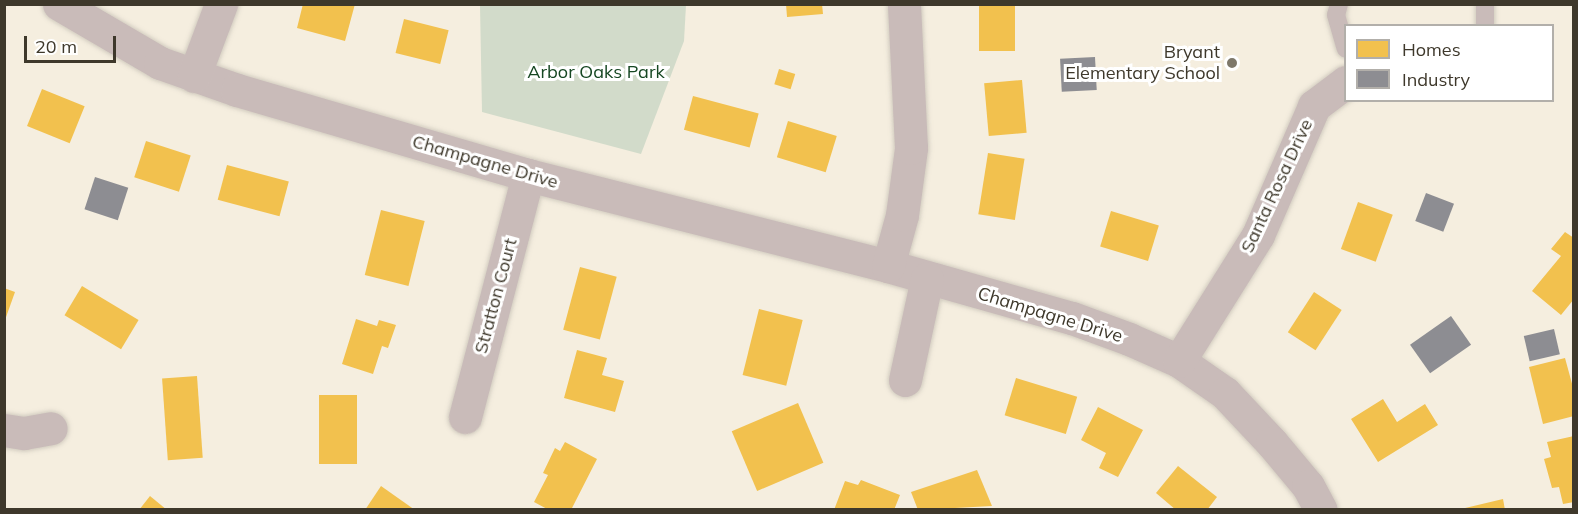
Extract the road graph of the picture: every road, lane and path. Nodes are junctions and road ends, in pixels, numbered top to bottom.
1 (59, 4) edge
2 (220, 4) edge
3 (904, 4) edge
4 (1339, 4) edge
5 (1485, 4) edge
6 (1485, 24) edge
7 (1344, 42) edge
8 (194, 76) junction
9 (1344, 84) edge
10 (528, 175) junction
11 (888, 266) junction
12 (927, 278) junction
13 (1179, 361) junction
14 (905, 380) dead end
15 (465, 417) dead end
16 (51, 428) dead end
17 (4, 430) edge
18 (1321, 510) edge

1 - 8 street, Champagne Drive
2 - 8 street
3 - 11 street
4 - 7 lane
5 - 6 lane
8 - 10 street, Champagne Drive
9 - 13 street, Santa Rosa Drive
10 - 11 street, Champagne Drive
10 - 15 street, Stratton Court
11 - 12 street, Champagne Drive
12 - 13 street, Champagne Drive
12 - 14 street
13 - 18 street, Champagne Drive
16 - 17 street

